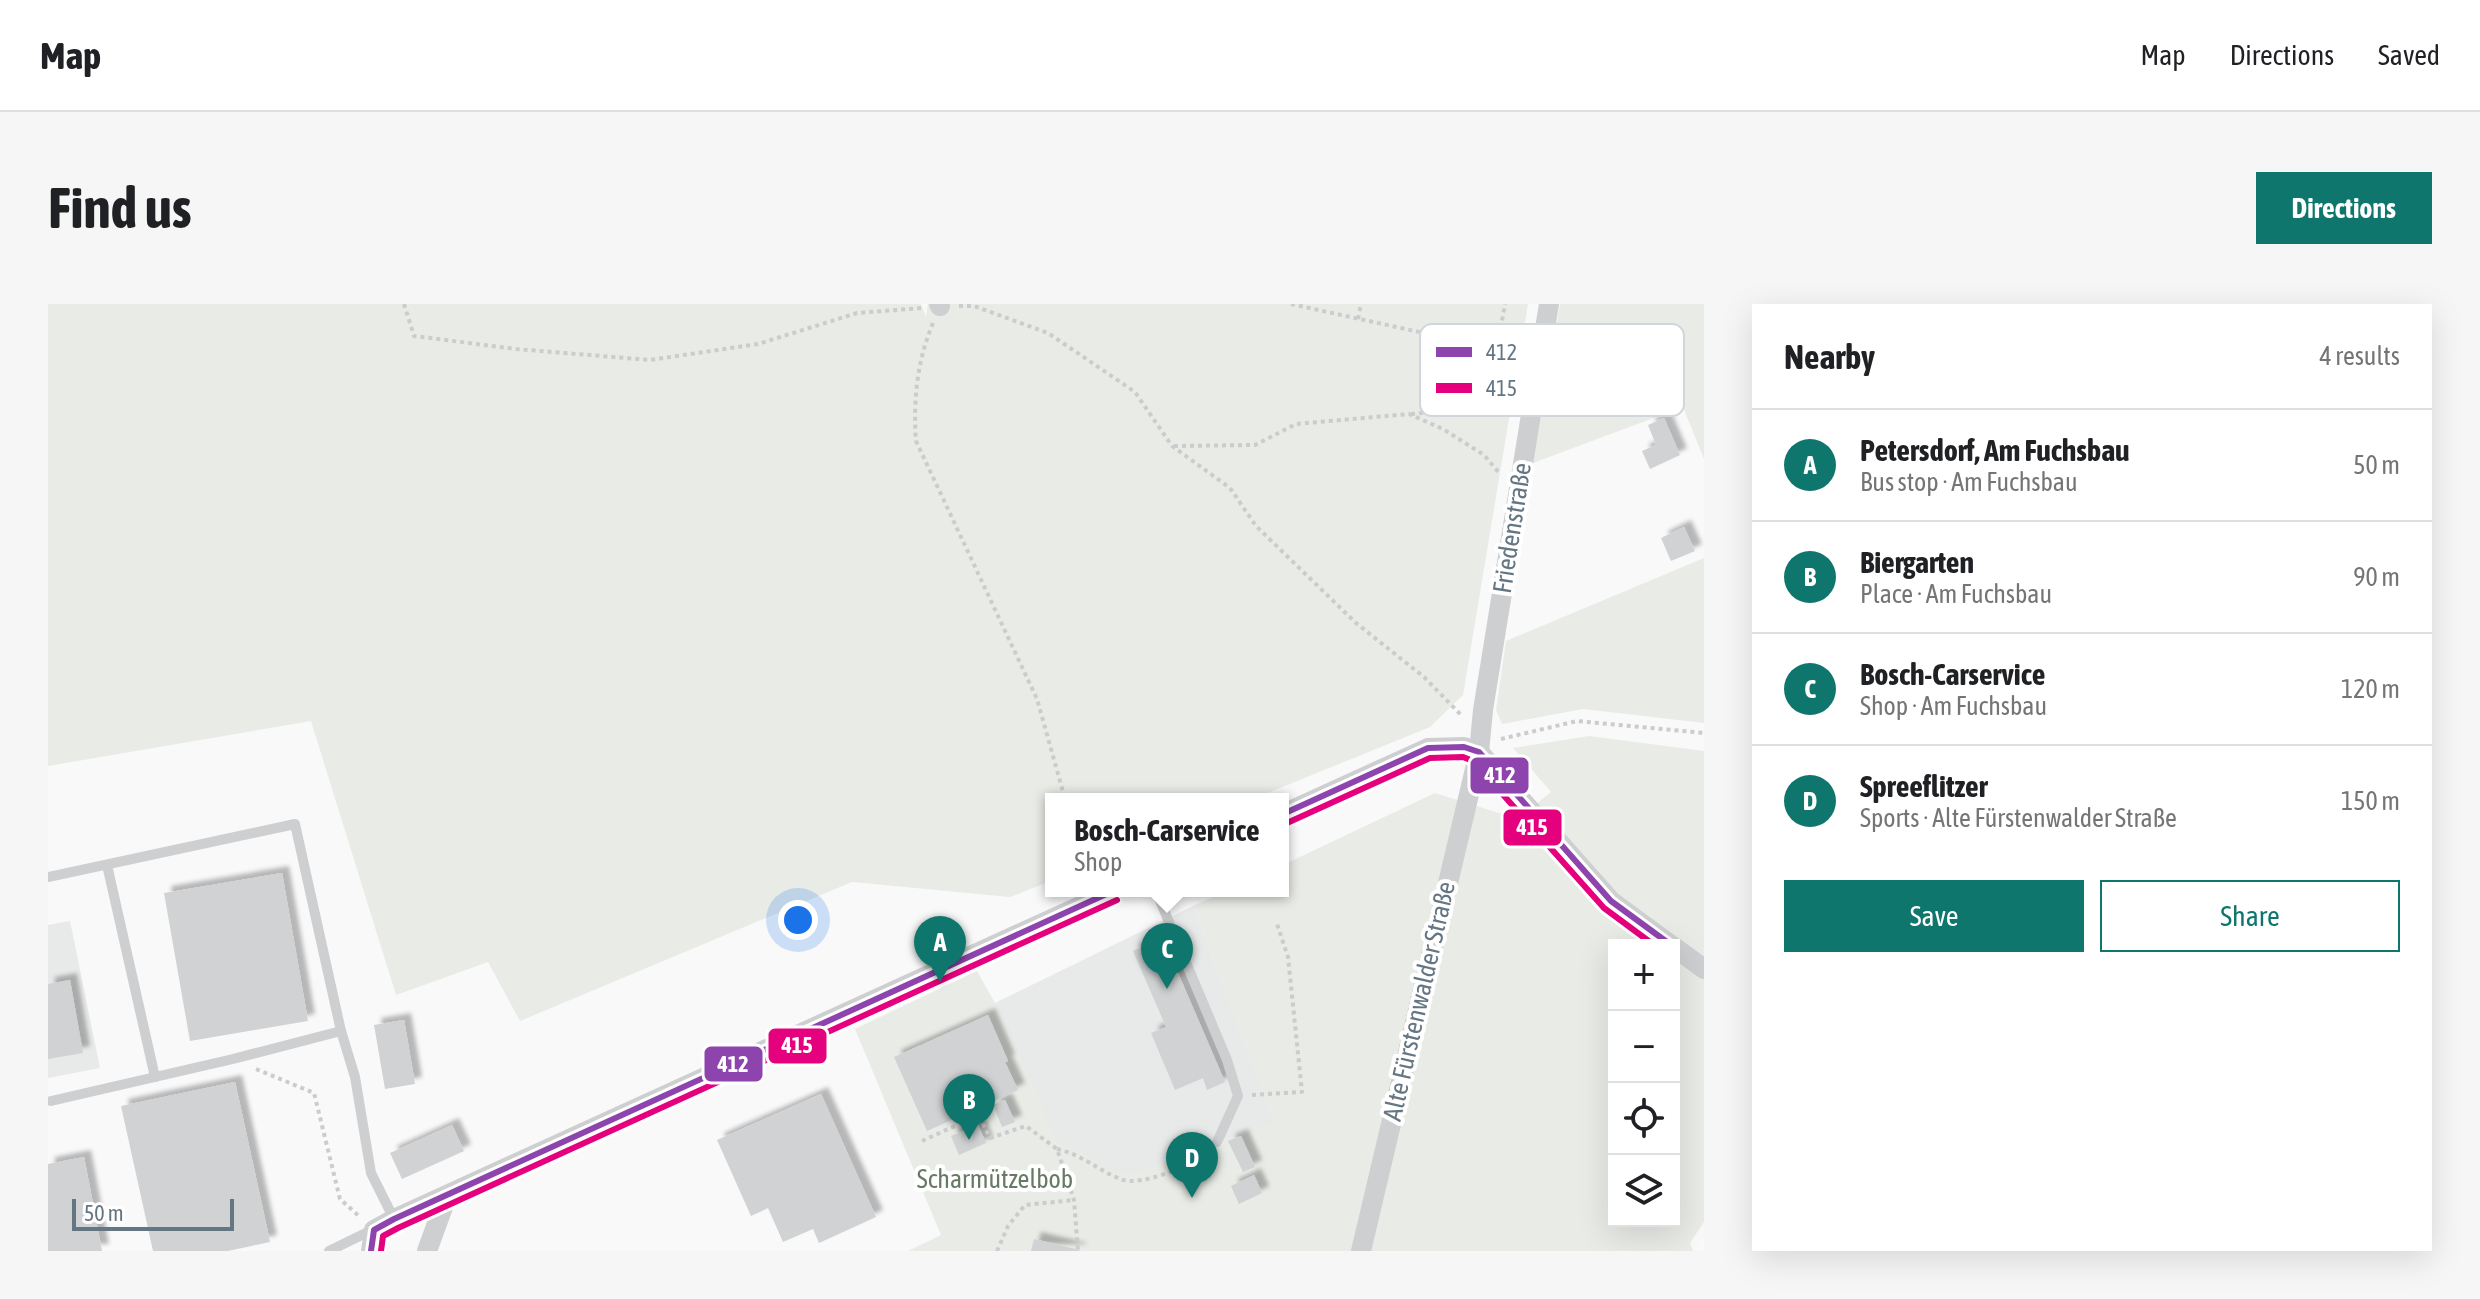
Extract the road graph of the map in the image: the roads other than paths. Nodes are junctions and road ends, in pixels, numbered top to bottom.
1 (1549, 304) edge
2 (1546, 324) edge
3 (1530, 416) edge
4 (1479, 752) junction
5 (1289, 811) edge
6 (107, 865) junction
7 (48, 877) edge
8 (1100, 897) edge
9 (1159, 897) edge
10 (1663, 939) edge
11 (1680, 952) edge
12 (1704, 969) edge
13 (341, 1031) junction
14 (155, 1077) junction
15 (51, 1101) dead end
16 (1217, 1142) road end
17 (447, 1196) junction
18 (394, 1219) junction
19 (374, 1230) junction
20 (433, 1245) edge
21 (329, 1251) edge
22 (371, 1251) edge
23 (1361, 1251) edge

1 - 2 street, Friedenstraße
3 - 4 street, Friedenstraße
4 - 5 street
4 - 10 street
4 - 23 street, Alte Fürstenwalder Straße
6 - 7 lane
6 - 13 lane
6 - 14 lane
8 - 17 street
9 - 16 lane
11 - 12 street
13 - 14 lane
13 - 18 lane
14 - 15 lane
17 - 18 street
17 - 20 street
18 - 19 street
19 - 21 lane
19 - 22 street

